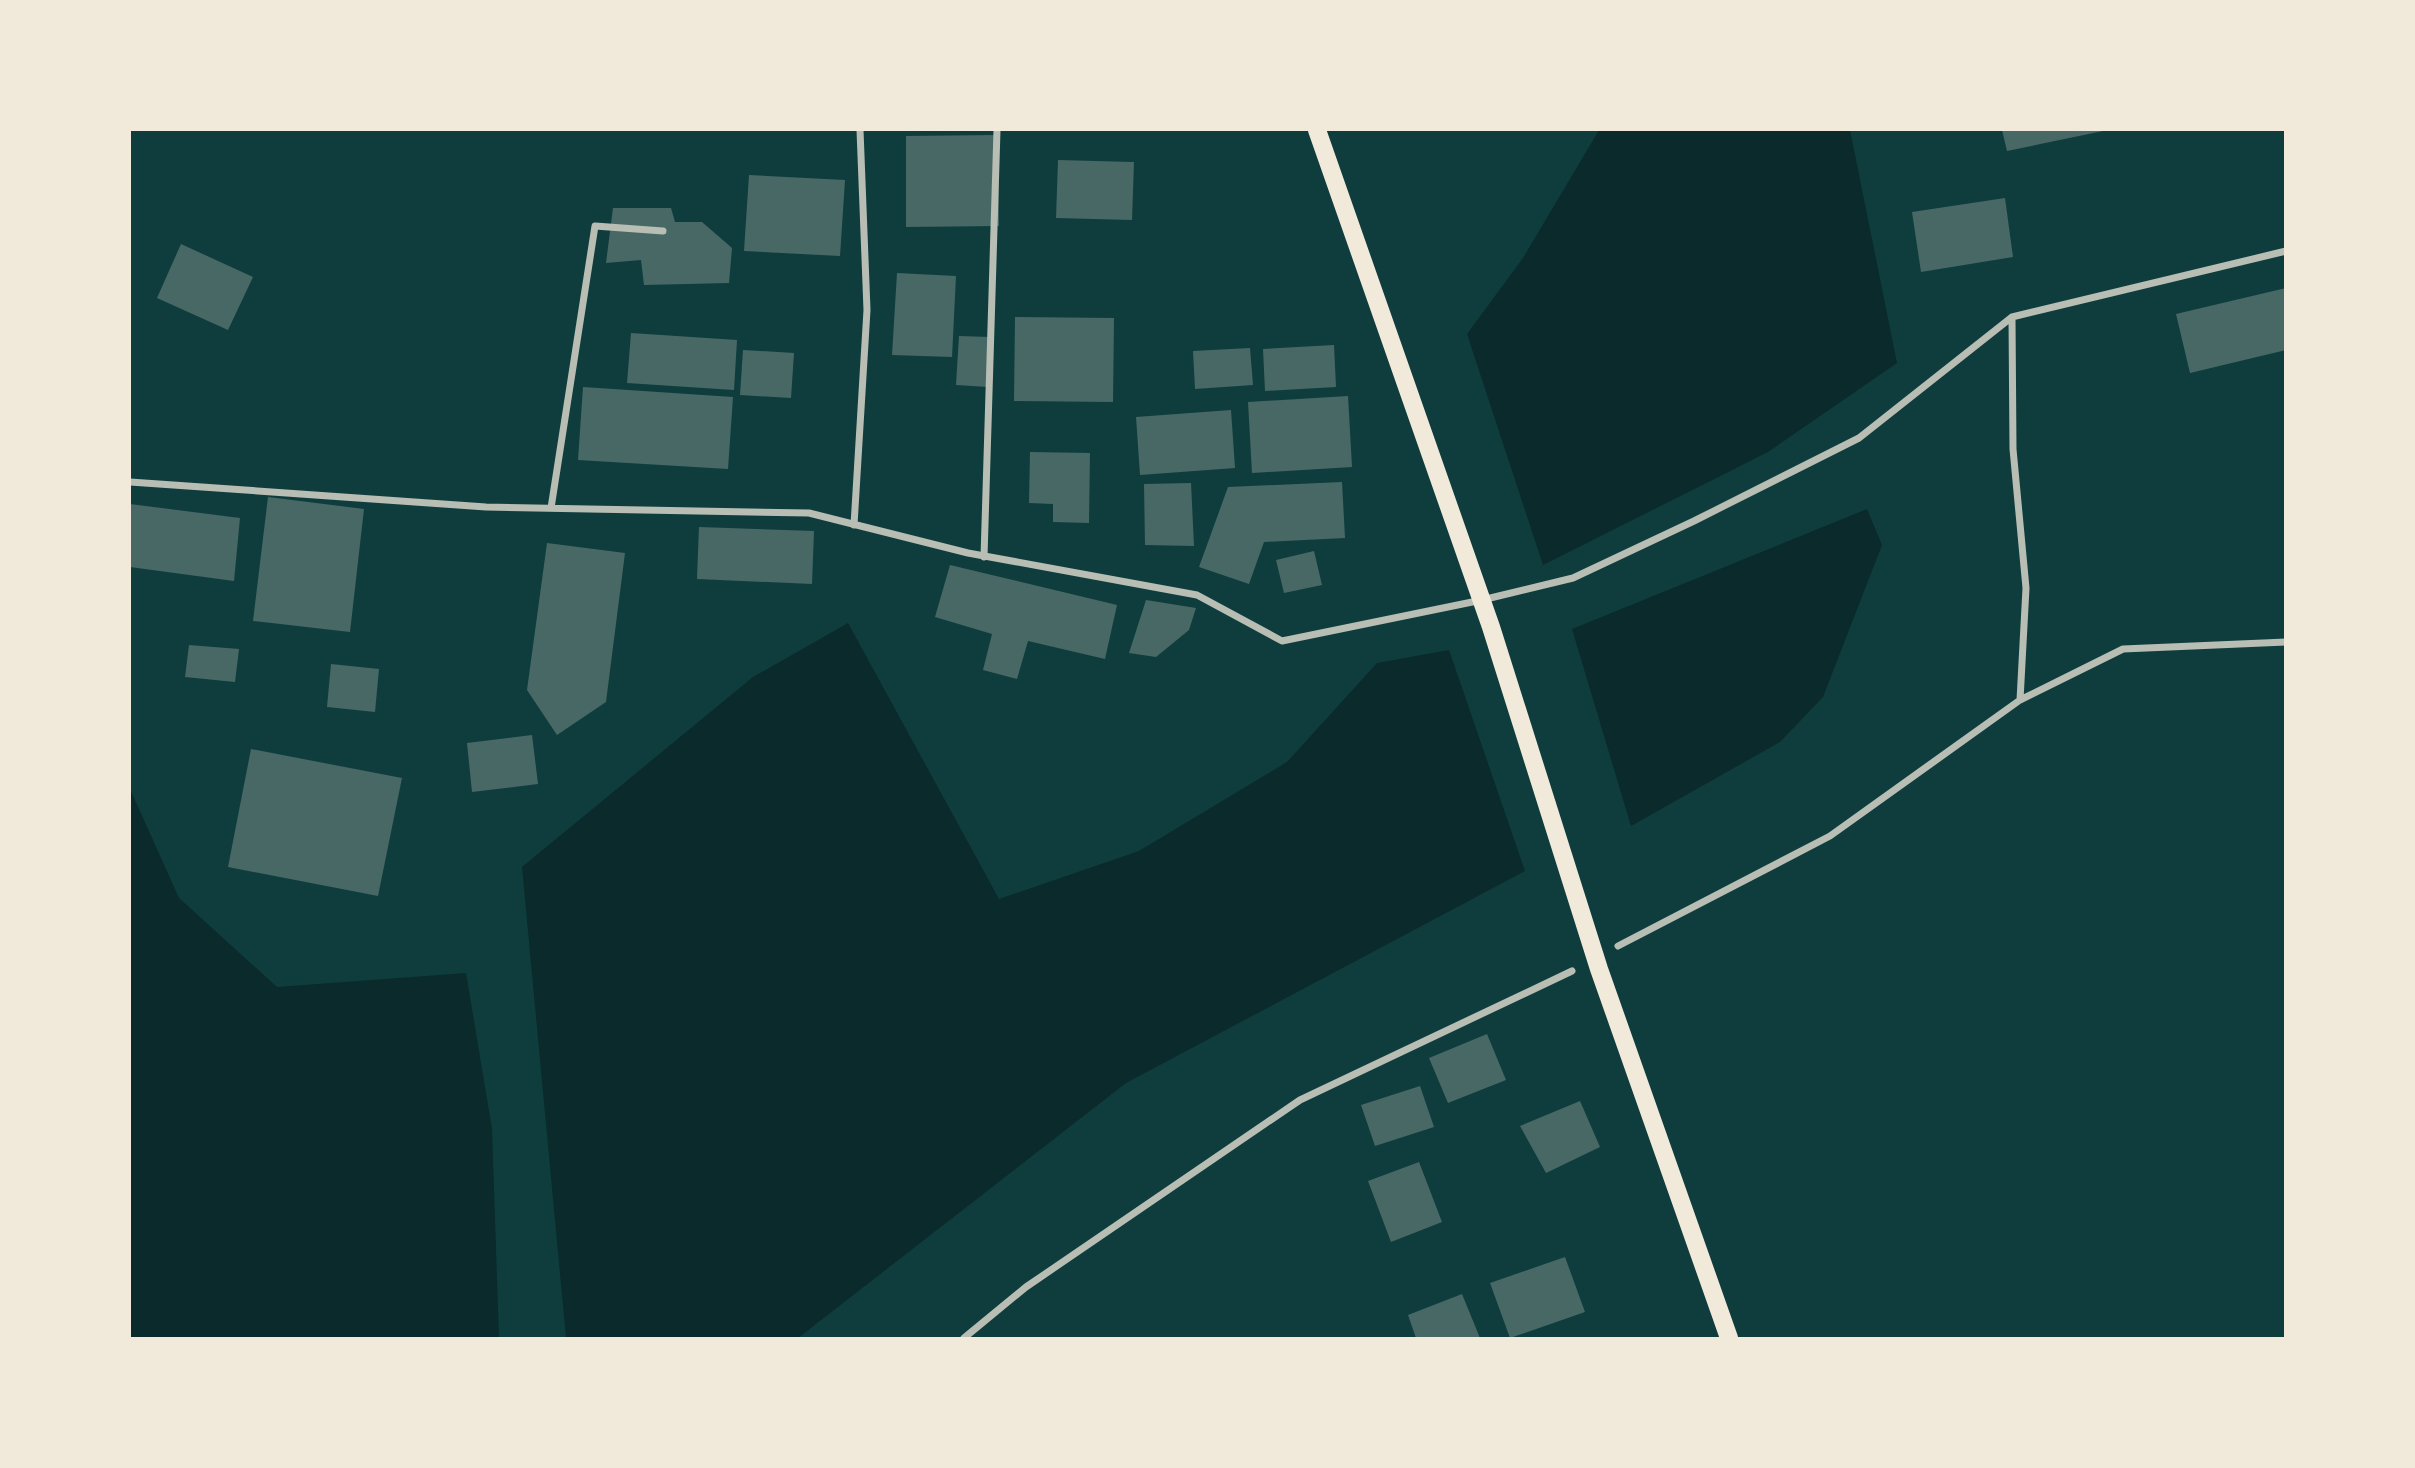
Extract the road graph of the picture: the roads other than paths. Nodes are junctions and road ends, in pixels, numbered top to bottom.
1 (860, 130) edge
2 (997, 130) edge
3 (1317, 130) edge
4 (663, 231) dead end
5 (2286, 250) edge
6 (2012, 317) junction
7 (130, 482) edge
8 (551, 508) junction
9 (854, 525) junction
10 (985, 556) junction
11 (1482, 600) junction
12 (2286, 642) edge
13 (2020, 700) junction
14 (1618, 946) dead end
15 (1572, 971) dead end
16 (964, 1339) edge
17 (1729, 1339) edge

1 - 9 street
2 - 10 street
3 - 11 main road
4 - 8 street
5 - 6 street
6 - 11 street
6 - 13 street
7 - 8 street
8 - 9 street
9 - 10 street
10 - 11 street
11 - 17 main road
12 - 13 street
13 - 14 street
15 - 16 street

